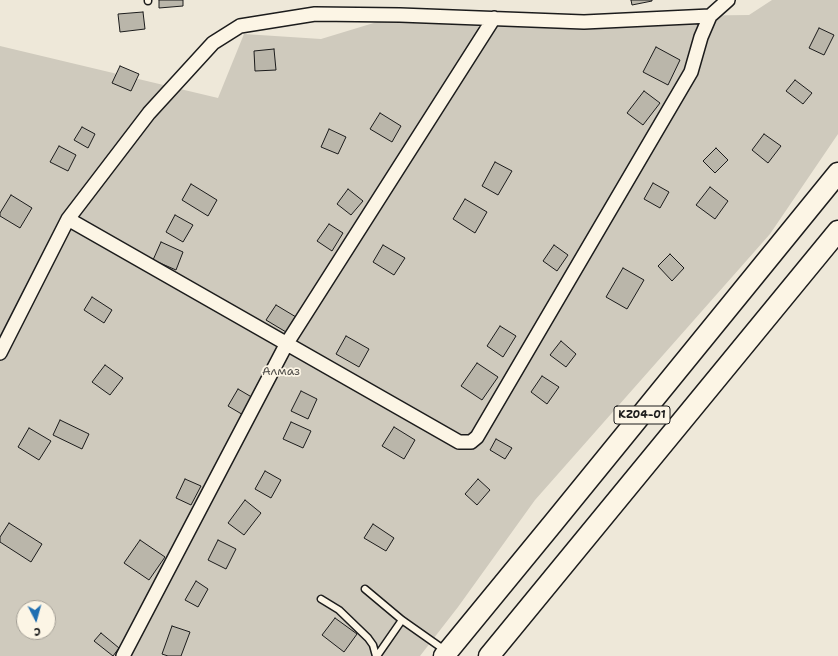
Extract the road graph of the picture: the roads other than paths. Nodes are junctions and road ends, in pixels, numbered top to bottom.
1 (728, 0) edge
2 (710, 16) junction
3 (494, 18) junction
4 (838, 173) edge
5 (68, 219) junction
6 (838, 231) edge
7 (287, 343) junction
8 (0, 353) edge
9 (365, 589) dead end
10 (320, 599) dead end
11 (402, 620) junction
12 (445, 654) edge
13 (123, 656) edge
14 (376, 656) edge
15 (488, 656) edge

1 - 2 street
2 - 3 street
2 - 7 street
3 - 5 street
3 - 7 street
4 - 12 main road, KZ04-01
5 - 7 street
5 - 8 street
6 - 15 main road, KZ04-01
7 - 13 street
9 - 11 lane
10 - 14 lane
11 - 12 lane
11 - 14 lane

